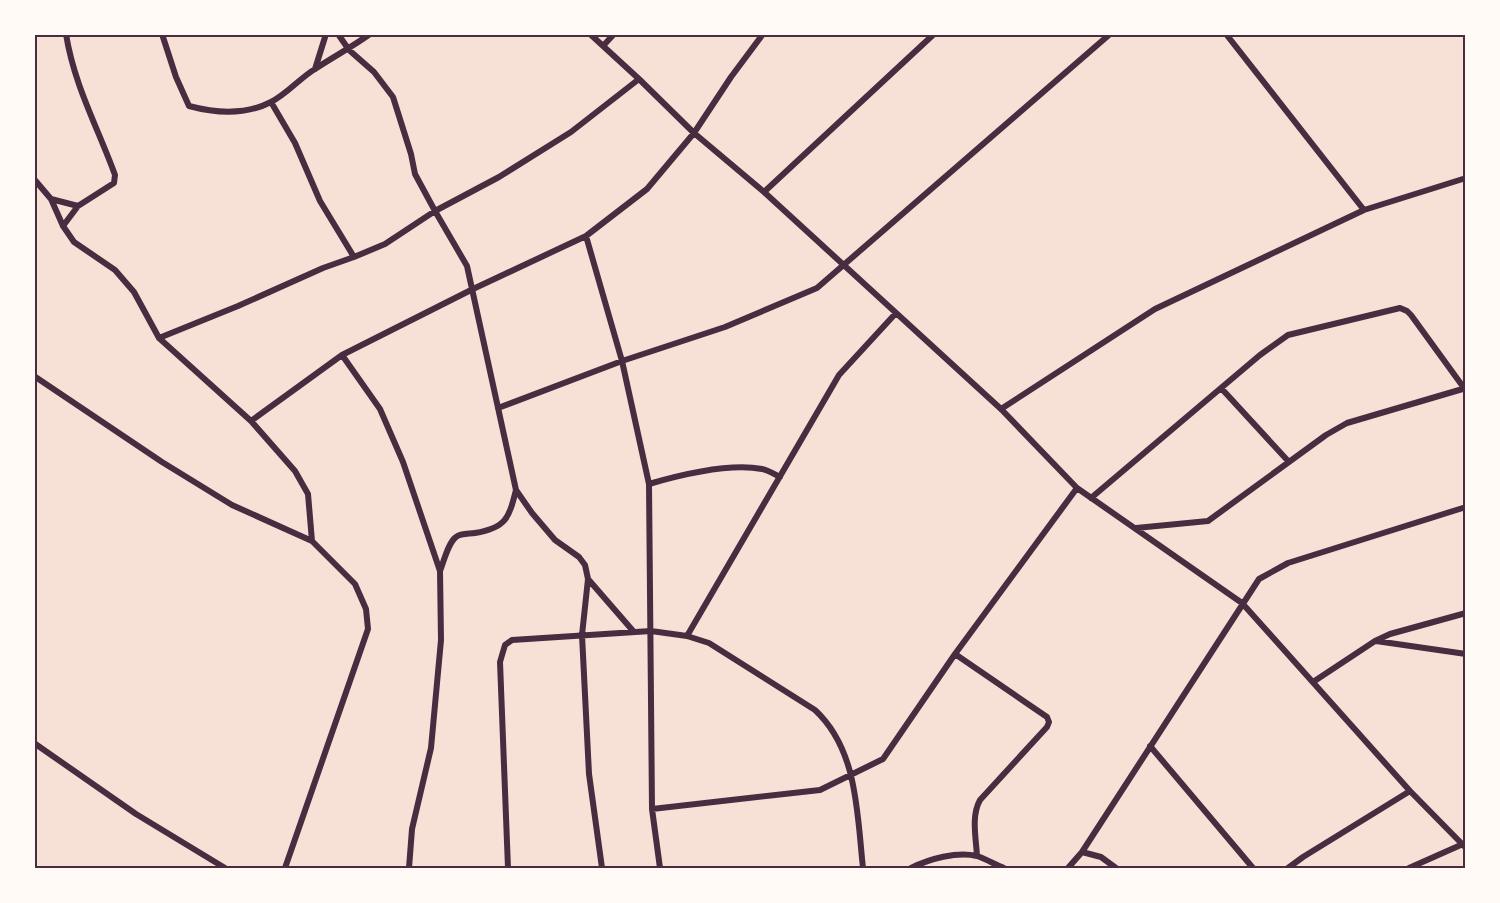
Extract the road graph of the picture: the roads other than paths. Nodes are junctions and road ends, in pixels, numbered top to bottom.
1 (66, 34) edge
2 (162, 34) edge
3 (326, 34) edge
4 (338, 34) edge
5 (370, 34) edge
6 (590, 34) edge
7 (614, 34) edge
8 (763, 34) edge
9 (934, 34) edge
10 (1110, 34) edge
11 (1226, 34) edge
12 (603, 46) junction
13 (349, 50) junction
14 (315, 69) junction
15 (639, 79) junction
16 (271, 102) junction
17 (694, 133) junction
18 (1466, 178) edge
19 (34, 179) edge
20 (764, 192) junction
21 (51, 199) junction
22 (78, 206) junction
23 (1364, 210) junction
24 (435, 212) junction
25 (63, 226) junction
26 (586, 237) junction
27 (354, 257) junction
28 (844, 266) junction
29 (473, 289) junction
30 (896, 313) junction
31 (159, 338) junction
32 (342, 355) junction
33 (622, 361) junction
34 (34, 376) edge
35 (1221, 388) junction
36 (1465, 388) edge
37 (498, 408) junction
38 (1001, 409) junction
39 (251, 421) junction
40 (1289, 462) junction
41 (780, 477) junction
42 (649, 484) junction
43 (1077, 488) junction
44 (516, 490) junction
45 (1091, 498) junction
46 (1466, 507) edge
47 (1136, 528) junction
48 (312, 541) junction
49 (440, 571) junction
50 (588, 579) junction
51 (1242, 603) junction
52 (1466, 613) edge
53 (651, 631) junction
54 (634, 632) junction
55 (582, 635) junction
56 (687, 636) junction
57 (1375, 641) junction
58 (955, 654) junction
59 (1466, 654) edge
60 (1313, 681) junction
61 (34, 743) edge
62 (1150, 746) junction
63 (852, 776) junction
64 (1410, 791) junction
65 (652, 809) junction
66 (1465, 845) edge
67 (1082, 852) junction
68 (977, 856) junction
69 (225, 868) edge
70 (285, 868) edge
71 (409, 868) edge
72 (508, 868) edge
73 (602, 868) edge
74 (660, 868) edge
75 (863, 868) edge
76 (911, 868) edge
77 (1004, 868) edge
78 (1068, 868) edge
79 (1116, 868) edge
80 (1253, 868) edge
81 (1288, 868) edge
82 (1409, 868) edge

1 - 22 street
2 - 16 street
3 - 14 street
4 - 13 street
5 - 13 street
6 - 12 street
7 - 12 street
8 - 17 street
9 - 20 street
10 - 28 street
11 - 23 street
12 - 15 street
13 - 14 street
13 - 24 street
14 - 16 street
15 - 17 street
15 - 24 street
16 - 27 street
17 - 20 street
17 - 26 street
18 - 23 street
19 - 21 street
20 - 28 street
21 - 22 street
21 - 25 street
22 - 25 street
23 - 38 street
24 - 27 street
24 - 29 street
25 - 31 street
26 - 29 street
26 - 33 street
27 - 31 street
28 - 30 street
28 - 33 street
29 - 32 street
29 - 37 street
30 - 38 street
30 - 41 street
31 - 39 street
32 - 39 street
32 - 49 street
33 - 37 street
33 - 42 street
34 - 48 street
35 - 36 street
35 - 40 street
35 - 45 street
36 - 40 street
37 - 44 street
38 - 43 street
39 - 48 street
40 - 47 street
41 - 42 street
41 - 56 street
42 - 53 street
43 - 45 street
43 - 58 street
44 - 49 street
44 - 50 street
45 - 47 street
46 - 51 street
47 - 51 street
48 - 70 street
49 - 71 street
50 - 54 street
50 - 55 street
51 - 60 street
51 - 62 street
52 - 57 street
53 - 54 street
53 - 56 street
53 - 65 street
54 - 55 street
55 - 72 street
55 - 73 street
56 - 63 street
57 - 59 street
57 - 60 street
58 - 63 street
58 - 68 street
60 - 64 street
61 - 69 street
62 - 67 street
62 - 80 street
63 - 65 street
63 - 75 street
64 - 66 street
64 - 81 street
65 - 74 street
66 - 82 street
67 - 78 street
67 - 79 street
68 - 76 street
68 - 77 street

